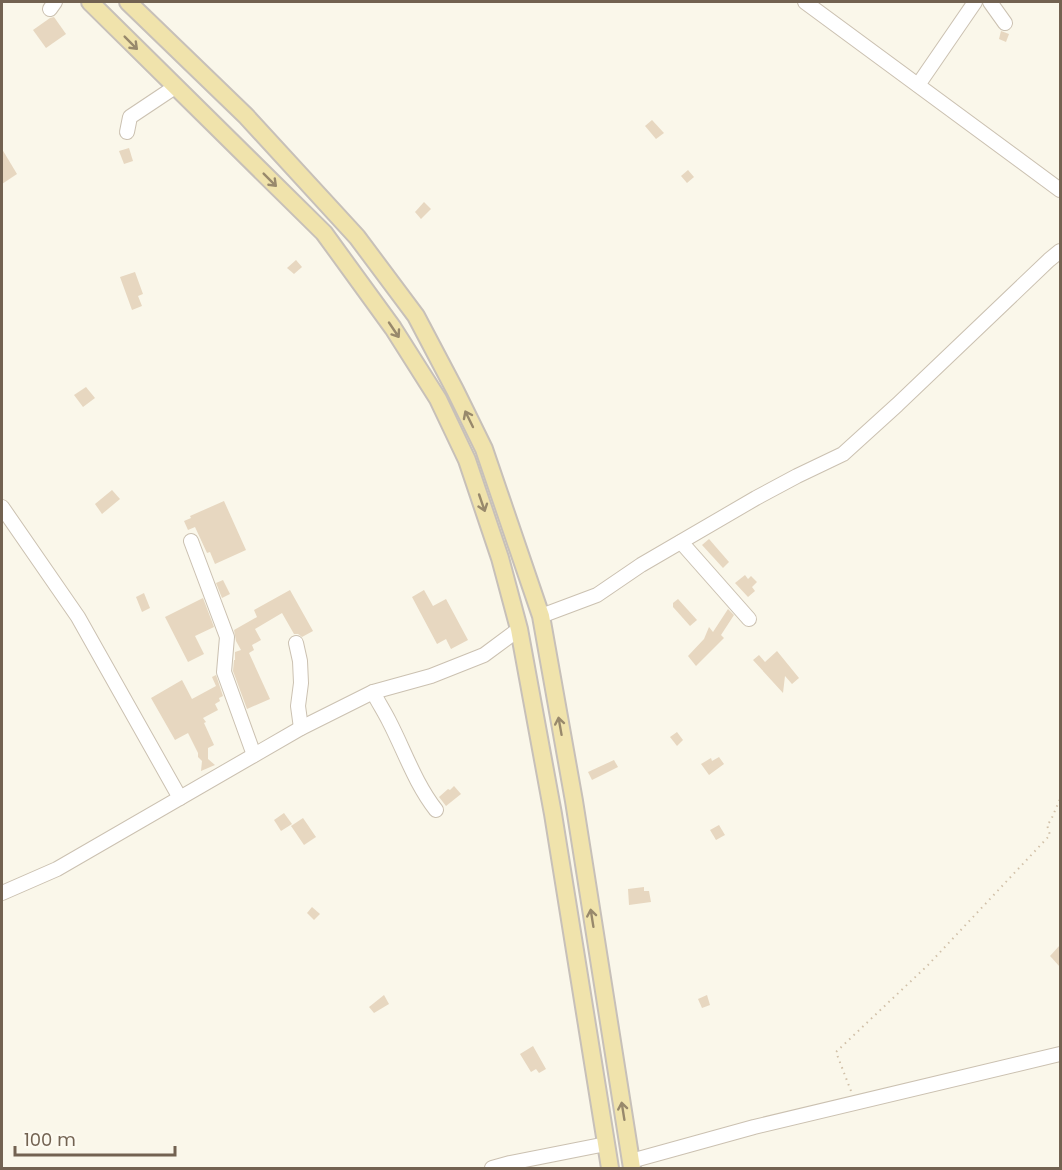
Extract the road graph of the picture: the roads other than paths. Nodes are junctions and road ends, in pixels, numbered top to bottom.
1 (90, 2) edge
2 (128, 2) edge
3 (805, 2) edge
4 (975, 2) edge
5 (990, 2) edge
6 (1005, 23) dead end
7 (918, 85) junction
8 (176, 87) junction
9 (127, 132) dead end
10 (1060, 190) edge
11 (1060, 251) edge
12 (2, 507) edge
13 (191, 541) dead end
14 (681, 542) junction
15 (541, 616) junction
16 (750, 619) dead end
17 (519, 629) junction
18 (296, 644) dead end
19 (373, 692) junction
20 (301, 728) junction
21 (254, 755) junction
22 (180, 798) junction
23 (436, 810) dead end
24 (2, 893) edge
25 (1060, 1054) edge
26 (606, 1144) junction
27 (631, 1165) edge
28 (492, 1168) edge
29 (610, 1168) edge

1 -> 8 main road
15 -> 2 main road
3 - 7 street
4 - 7 street
5 - 6 street
7 - 10 street
8 - 9 street
8 -> 17 main road
11 - 14 street
12 - 22 street
13 - 21 street
14 - 15 street
14 - 16 street
27 -> 15 main road
17 - 19 street
17 - 26 main road
18 - 20 street
19 - 20 street
19 - 23 street
20 - 21 street
21 - 22 street
22 - 24 street
25 - 27 street
26 - 28 street
26 - 29 main road

